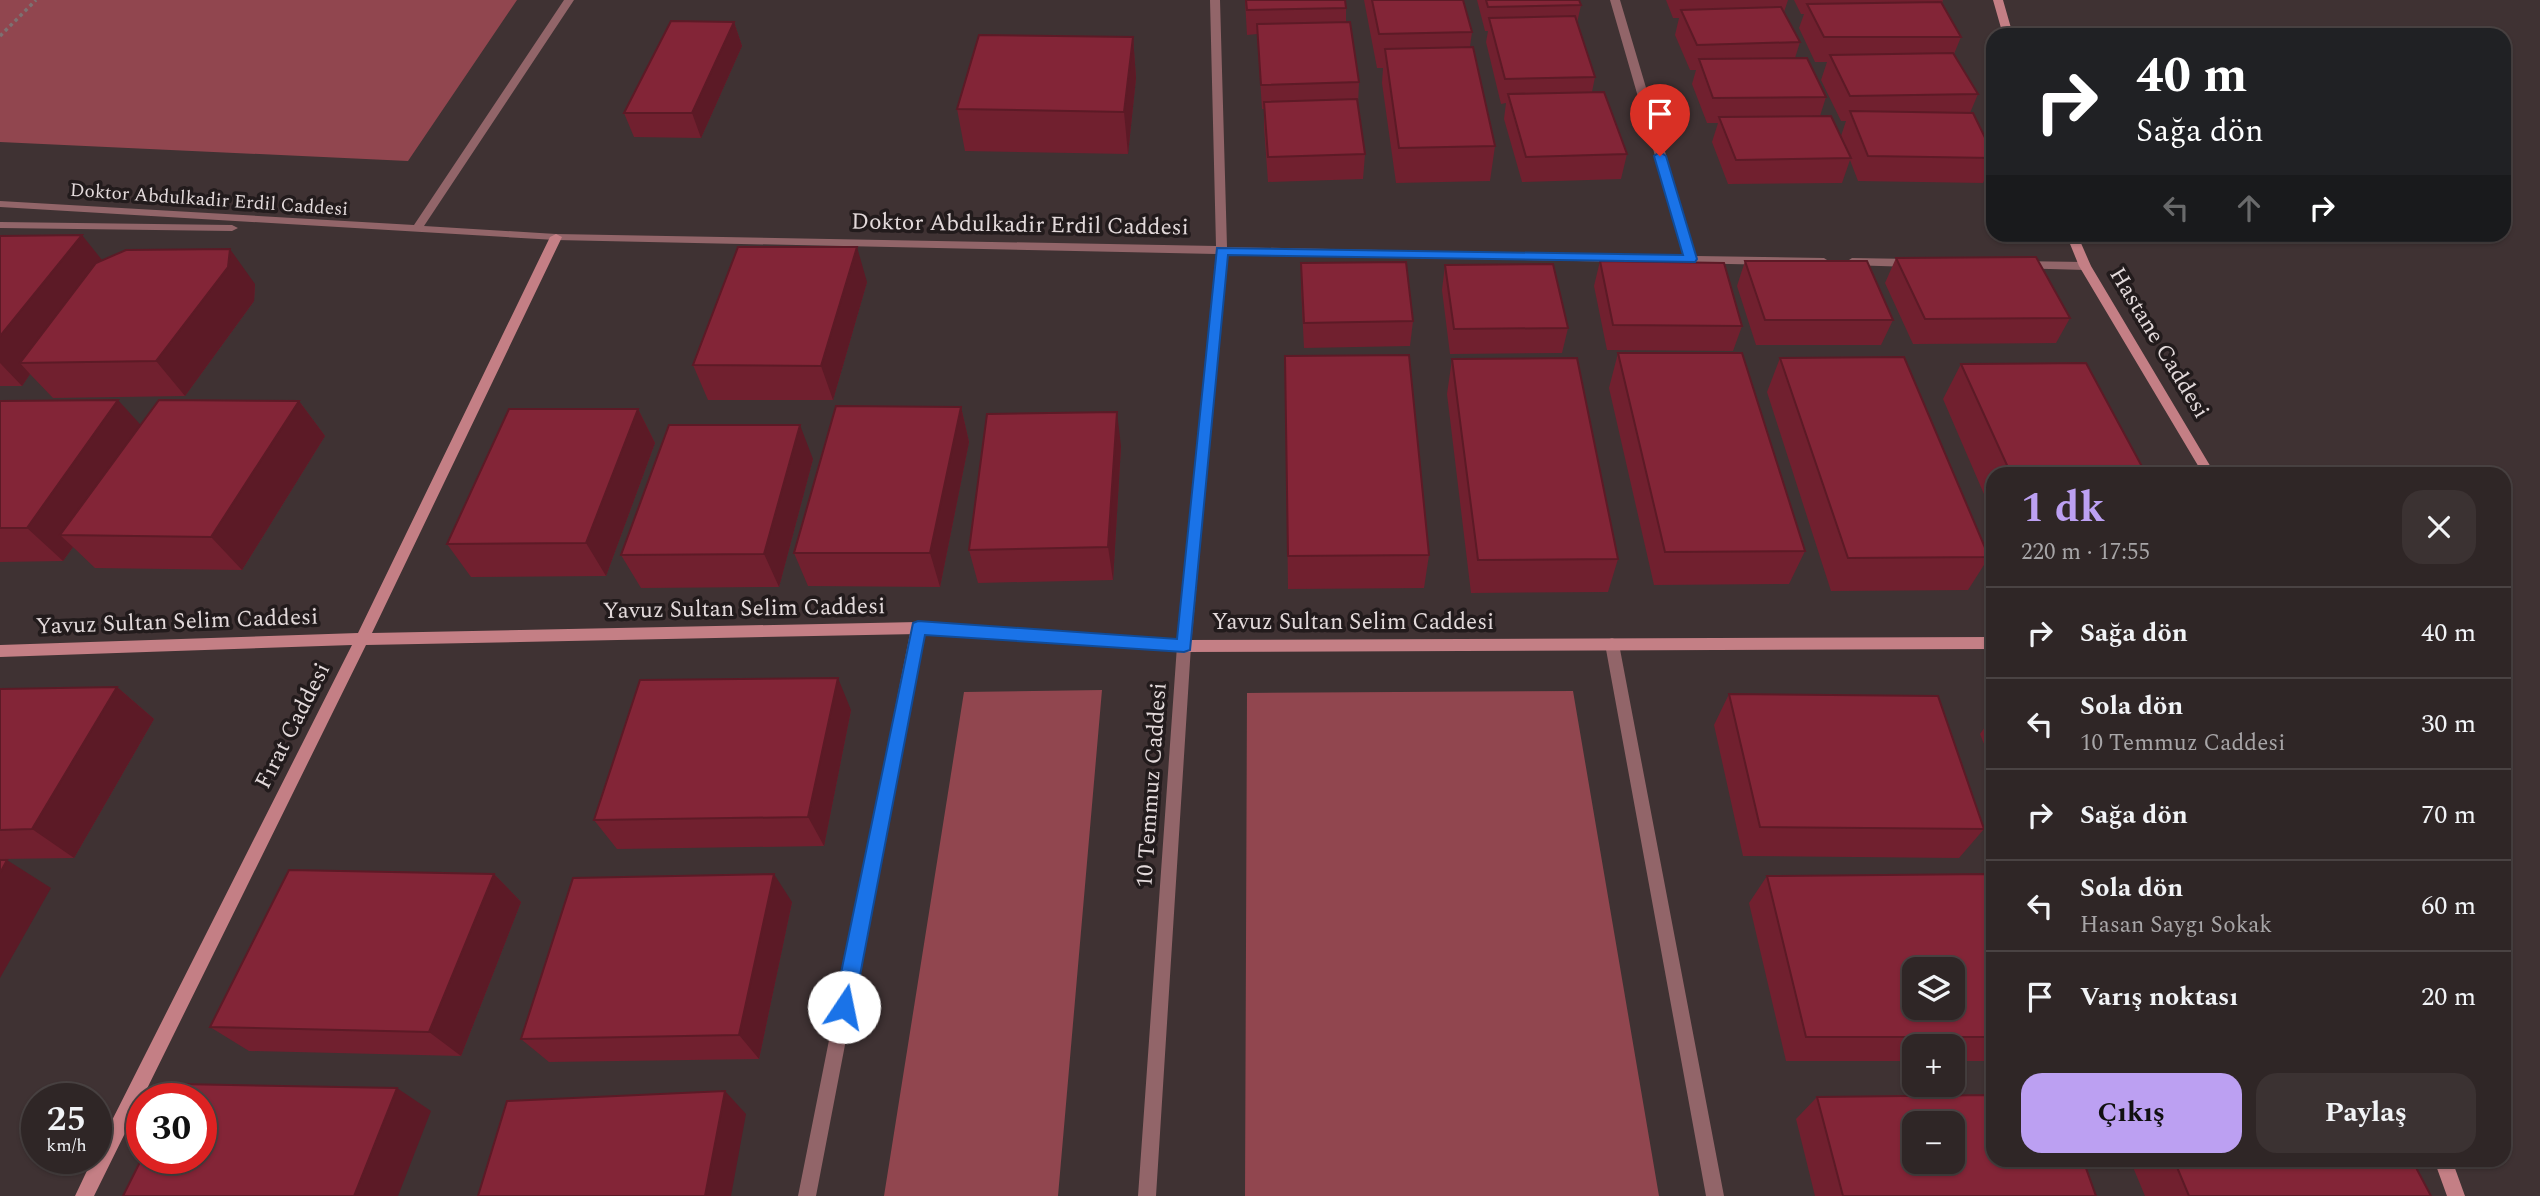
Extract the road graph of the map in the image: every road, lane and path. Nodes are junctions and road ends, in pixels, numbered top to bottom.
1 (36, 0) edge
2 (569, 0) edge
3 (1215, 0) edge
4 (1615, 0) edge
5 (1998, 0) edge
6 (2006, 28) edge
7 (0, 36) edge
8 (0, 204) edge
9 (0, 225) edge
10 (416, 230) junction
11 (556, 237) junction
12 (2074, 242) edge
13 (1222, 251) junction
14 (1691, 259) junction
15 (1922, 263) edge
16 (2017, 265) edge
17 (2085, 266) junction
18 (2205, 467) edge
19 (918, 628) junction
20 (362, 639) junction
21 (1986, 643) edge
22 (1612, 644) junction
23 (1184, 646) junction
24 (0, 651) edge
25 (2446, 1167) edge
26 (84, 1196) edge
27 (807, 1196) edge
28 (1147, 1196) edge
29 (1715, 1196) edge
30 (2456, 1196) edge

1 - 7 path
2 - 10 street
3 - 13 street, 10 Temmuz Caddesi
4 - 14 street
5 - 6 street
8 - 10 street, Doktor Abdulkadir Erdil Caddesi
9 - 10 street, Doktor Abdulkadir Erdil Caddesi
10 - 11 street, Doktor Abdulkadir Erdil Caddesi
11 - 13 street, Doktor Abdulkadir Erdil Caddesi
11 - 20 street, Fırat Caddesi
12 - 17 street, Hastane Caddesi
13 - 14 street, Doktor Abdulkadir Erdil Caddesi
13 - 23 street, 10 Temmuz Caddesi
14 - 15 street, Doktor Abdulkadir Erdil Caddesi
16 - 17 street
17 - 18 street, Hastane Caddesi
19 - 20 street, Yavuz Sultan Selim Caddesi
19 - 23 street, Yavuz Sultan Selim Caddesi
19 - 27 street
20 - 24 street, Yavuz Sultan Selim Caddesi
20 - 26 street, Fırat Caddesi
21 - 22 street, Yavuz Sultan Selim Caddesi
22 - 23 street, Yavuz Sultan Selim Caddesi
22 - 29 street
23 - 28 street, 10 Temmuz Caddesi
25 - 30 street

